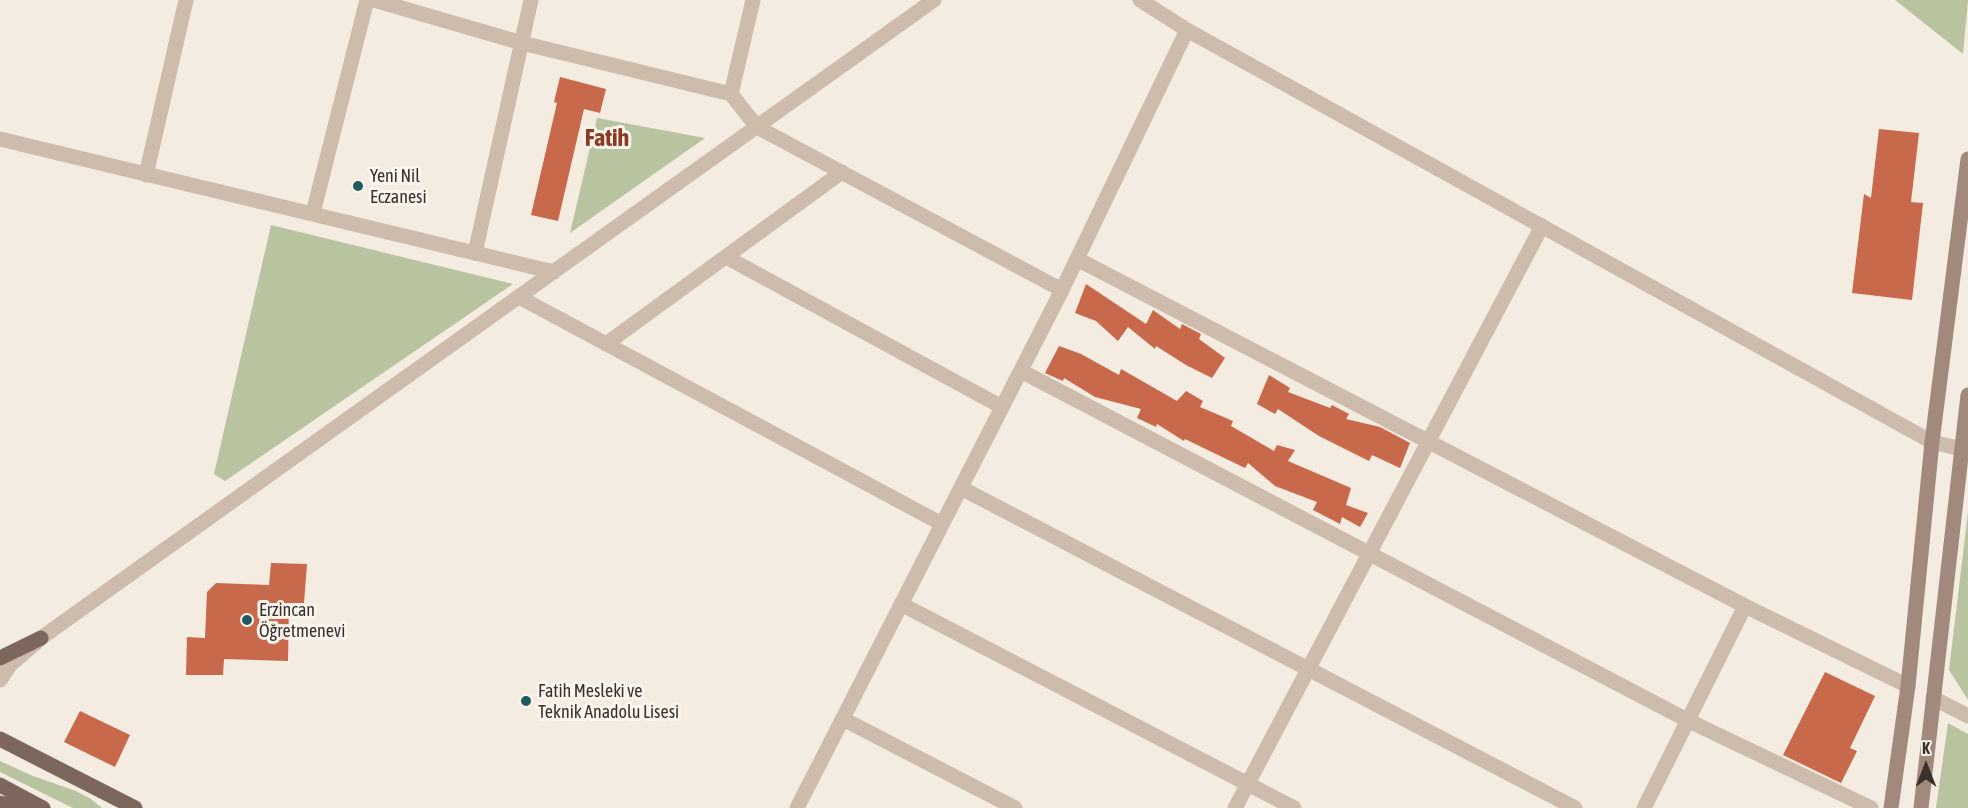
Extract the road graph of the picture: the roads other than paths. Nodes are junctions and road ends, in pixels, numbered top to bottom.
1 (186, 0) edge
2 (367, 0) edge
3 (374, 0) edge
4 (531, 0) edge
5 (753, 0) edge
6 (934, 0) edge
7 (1140, 0) edge
8 (1187, 30) junction
9 (522, 43) junction
10 (731, 94) junction
11 (757, 127) junction
12 (0, 139) edge
13 (1968, 159) edge
14 (842, 172) junction
15 (146, 175) junction
16 (313, 213) junction
17 (1542, 226) junction
18 (475, 253) junction
19 (726, 257) junction
20 (1077, 259) junction
21 (554, 272) junction
22 (1062, 290) junction
23 (519, 297) junction
24 (606, 344) junction
25 (1021, 371) junction
26 (1968, 394) edge
27 (1002, 407) junction
28 (1429, 441) junction
29 (1932, 442) junction
30 (1962, 449) junction
31 (961, 488) junction
32 (942, 524) junction
33 (1370, 554) junction
34 (901, 604) junction
35 (1745, 606) junction
36 (41, 638) junction
37 (0, 658) edge
38 (1309, 669) junction
39 (0, 680) edge
40 (1908, 686) junction
41 (1933, 698) junction
42 (1968, 716) edge
43 (843, 719) junction
44 (1689, 721) junction
45 (0, 739) edge
46 (1248, 784) junction
47 (0, 785) edge
48 (0, 803) edge
49 (129, 807) edge
50 (22, 808) edge
51 (43, 808) edge
52 (797, 808) edge
53 (1016, 808) edge
54 (1235, 808) edge
55 (1294, 808) edge
56 (1575, 808) edge
57 (1644, 808) edge
58 (1871, 808) edge
59 (1891, 808) edge
60 (1921, 808) edge

1 - 15 street
2 - 16 street
3 - 9 street
4 - 9 street
5 - 10 street
6 - 11 street
7 - 8 street
8 - 17 street
8 - 20 street
9 - 10 street
9 - 18 street
10 - 11 street
11 - 14 street
11 - 21 street
12 - 15 street
13 - 29 main road
14 - 19 street
14 - 22 street
15 - 16 street
16 - 18 street
17 - 28 street
17 - 29 street
18 - 21 street
19 - 24 street
19 - 27 street
20 - 22 street
20 - 28 street
21 - 23 street
22 - 25 street
23 - 24 street
23 - 36 street
24 - 32 street
25 - 27 street
25 - 33 street
26 - 30 main road
27 - 31 street
28 - 33 street
28 - 35 street
29 - 30 street
29 - 40 main road
30 - 41 main road
31 - 32 street
31 - 38 street
32 - 34 street
33 - 38 street
33 - 44 street
34 - 43 street
34 - 46 street
35 - 40 street
35 - 44 street
36 - 37 main road
36 - 39 street
38 - 46 street
38 - 56 street
40 - 59 main road
41 - 42 street
41 - 60 main road
43 - 52 street
43 - 53 street
44 - 57 street
44 - 58 street
45 - 49 main road
46 - 54 street
46 - 55 street
47 - 51 main road
48 - 50 main road

